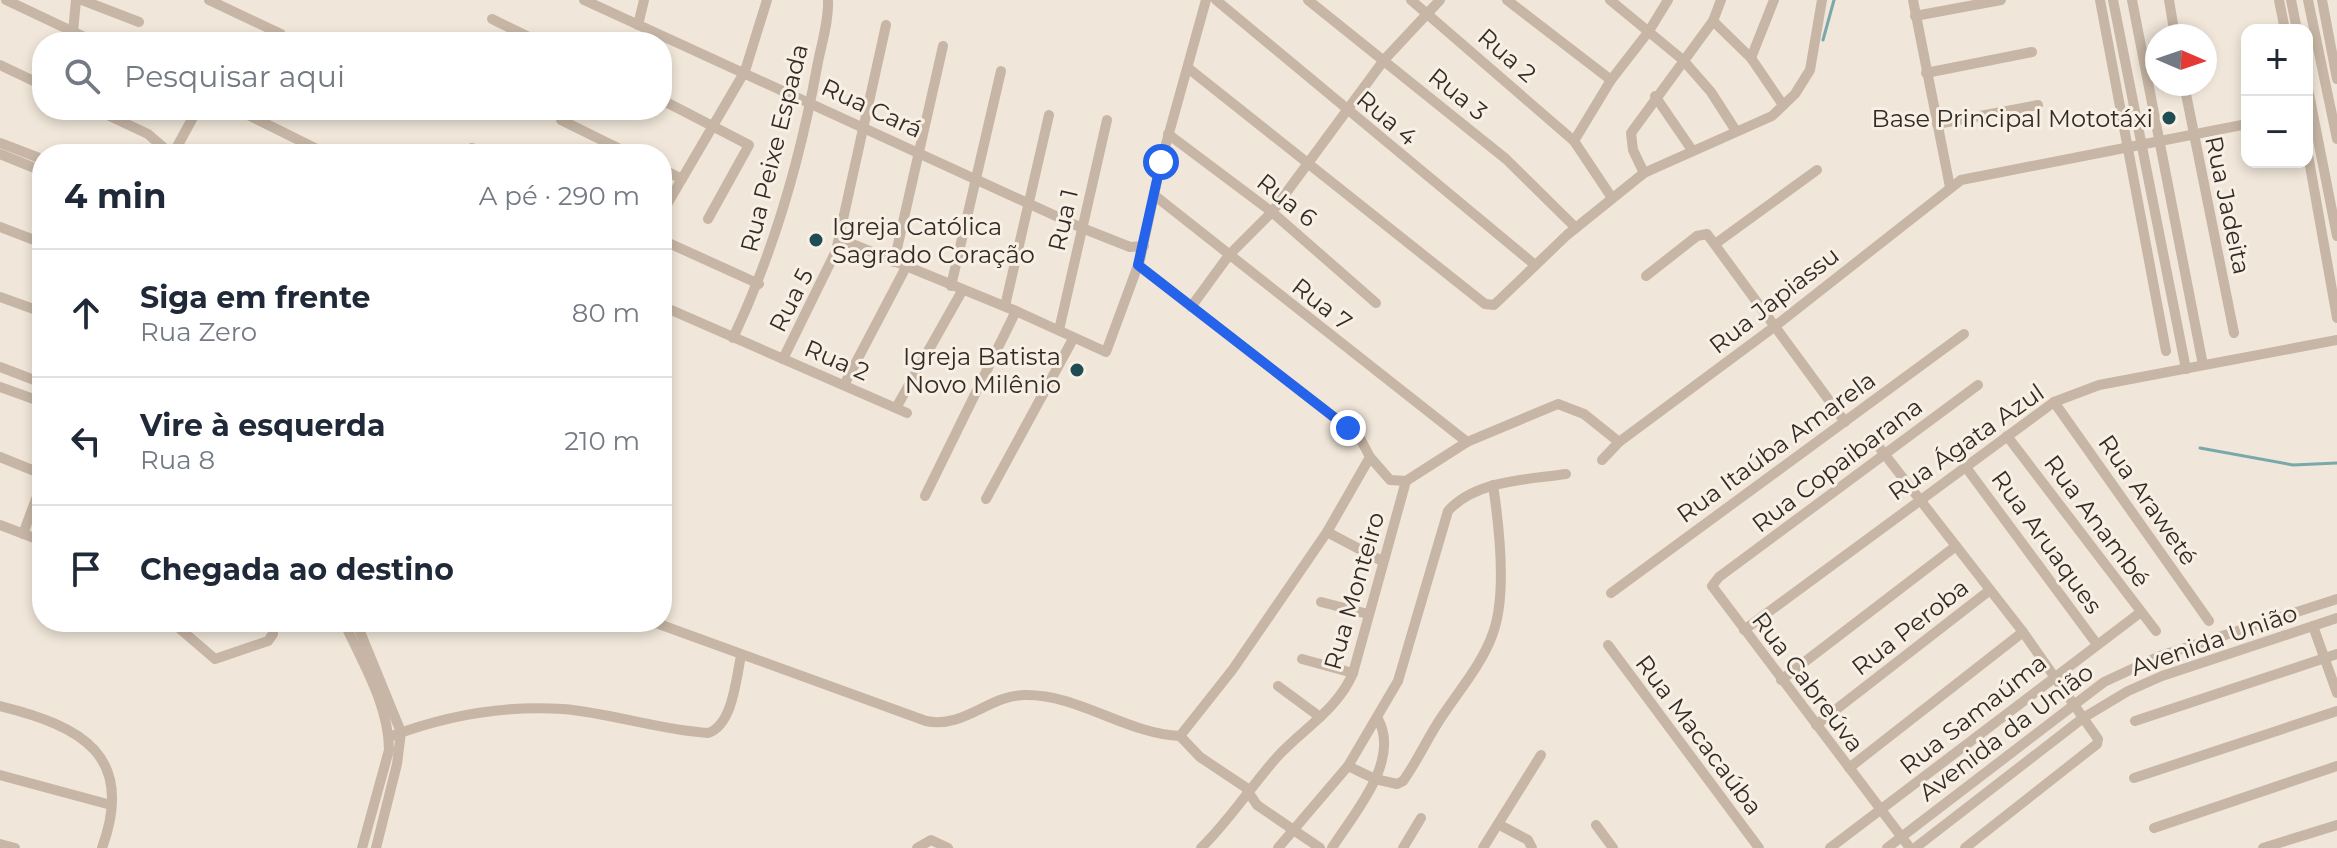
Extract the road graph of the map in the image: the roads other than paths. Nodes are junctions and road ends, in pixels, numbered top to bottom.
1 (6, 0) edge
2 (79, 0) edge
3 (209, 0) edge
4 (584, 0) edge
5 (644, 0) edge
6 (767, 0) edge
7 (1206, 0) edge
8 (1216, 0) edge
9 (1308, 0) edge
10 (1411, 0) edge
11 (1440, 0) edge
12 (1507, 0) edge
13 (1610, 0) edge
14 (1668, 0) edge
15 (1721, 0) edge
16 (1774, 0) edge
17 (1822, 0) edge
18 (1913, 0) edge
19 (2001, 0) edge
20 (2100, 0) edge
21 (2113, 0) edge
22 (2132, 0) edge
23 (2169, 0) edge
24 (2279, 0) edge
25 (2291, 0) edge
26 (2308, 0) edge
27 (2322, 0) edge
28 (828, 5) edge
29 (1428, 12) junction
30 (1915, 16) junction
31 (492, 19) dead end
32 (1713, 21) junction
33 (139, 22) dead end
34 (2173, 24) edge
35 (2284, 24) edge
36 (2296, 24) edge
37 (638, 25) junction
38 (886, 25) dead end
39 (1649, 31) junction
40 (73, 32) joint
41 (277, 32) edge
42 (519, 32) edge
43 (654, 32) edge
44 (672, 40) edge
45 (943, 46) dead end
46 (2032, 52) dead end
47 (1751, 58) junction
48 (1384, 60) junction
49 (1683, 60) junction
50 (0, 65) edge
51 (1188, 68) junction
52 (745, 71) junction
53 (1001, 71) dead end
54 (1926, 73) junction
55 (2337, 79) edge
56 (32, 80) edge
57 (1611, 80) junction
58 (1655, 96) junction
59 (2186, 96) edge
60 (811, 101) junction
61 (672, 105) edge
62 (1783, 105) junction
63 (2038, 105) dead end
64 (1345, 109) junction
65 (2334, 109) edge
66 (2313, 111) edge
67 (1049, 115) dead end
68 (118, 120) edge
69 (191, 120) edge
70 (258, 120) edge
71 (561, 120) dead end
72 (1107, 120) dead end
73 (862, 124) junction
74 (1937, 124) junction
75 (2241, 125) edge
76 (2313, 125) edge
77 (712, 126) junction
78 (1736, 131) junction
79 (1168, 134) junction
80 (2193, 134) junction
81 (2337, 139) edge
82 (1574, 141) junction
83 (2158, 141) junction
84 (0, 143) edge
85 (160, 144) edge
86 (178, 144) edge
87 (307, 144) edge
88 (610, 144) edge
89 (2141, 144) junction
90 (2126, 146) junction
91 (1692, 150) junction
92 (920, 153) junction
93 (0, 154) edge
94 (32, 155) edge
95 (1310, 163) junction
96 (32, 167) edge
97 (2310, 168) edge
98 (1817, 170) dead end
99 (1644, 173) junction
100 (672, 174) edge
101 (682, 179) junction
102 (975, 179) junction
103 (1950, 187) junction
104 (1154, 195) junction
105 (672, 196) edge
106 (1612, 198) junction
107 (1027, 203) junction
108 (1272, 212) junction
109 (708, 219) dead end
110 (0, 227) edge
111 (1082, 228) junction
112 (1576, 228) junction
113 (2337, 236) edge
114 (32, 239) edge
115 (840, 239) junction
116 (1715, 244) junction
117 (672, 245) edge
118 (1144, 246) junction
119 (1130, 247) junction
120 (1229, 255) junction
121 (894, 262) junction
122 (1139, 263) junction
123 (1535, 265) junction
124 (906, 267) junction
125 (1646, 276) dead end
126 (759, 284) junction
127 (956, 288) junction
128 (0, 297) edge
129 (1376, 303) dead end
130 (1005, 306) junction
131 (1191, 307) junction
132 (32, 308) edge
133 (2191, 308) junction
134 (2175, 310) junction
135 (672, 311) edge
136 (1016, 311) junction
137 (2337, 318) edge
138 (1774, 327) junction
139 (1059, 330) junction
140 (2234, 333) dead end
141 (1964, 334) dead end
142 (733, 338) junction
143 (1073, 339) junction
144 (2337, 340) edge
145 (2166, 351) dead end
146 (783, 359) junction
147 (2203, 365) junction
148 (0, 367) edge
149 (2186, 369) junction
150 (32, 379) edge
151 (844, 385) junction
152 (1978, 385) dead end
153 (0, 387) edge
154 (32, 398) edge
155 (2054, 402) junction
156 (896, 408) junction
157 (907, 413) dead end
158 (1845, 422) junction
159 (2007, 436) junction
160 (1467, 442) junction
161 (1619, 442) junction
162 (1875, 442) dead end
163 (1886, 456) junction
164 (0, 457) edge
165 (1370, 457) junction
166 (1602, 460) dead end
167 (1965, 466) junction
168 (32, 470) edge
169 (1566, 474) dead end
170 (1406, 481) junction
171 (1493, 485) junction
172 (925, 496) dead end
173 (1920, 498) junction
174 (986, 499) dead end
175 (32, 510) edge
176 (0, 525) edge
177 (1327, 532) junction
178 (23, 534) junction
179 (32, 537) edge
180 (1956, 546) junction
181 (1382, 561) junction
182 (1719, 577) joint
183 (1990, 590) junction
184 (1611, 593) dead end
185 (2337, 599) edge
186 (1321, 602) dead end
187 (2141, 612) junction
188 (1368, 614) junction
189 (2337, 618) edge
190 (2209, 621) dead end
191 (2313, 626) junction
192 (672, 629) edge
193 (1744, 630) junction
194 (2156, 631) dead end
195 (184, 632) edge
196 (273, 632) edge
197 (348, 632) edge
198 (360, 632) edge
199 (2023, 632) junction
200 (2096, 643) junction
201 (1608, 645) dead end
202 (2337, 654) edge
203 (741, 656) junction
204 (2325, 658) junction
205 (1302, 659) dead end
206 (1353, 673) junction
207 (2053, 676) junction
208 (1781, 680) junction
209 (1278, 686) dead end
210 (2337, 693) edge
211 (2072, 704) junction
212 (0, 706) edge
213 (2337, 711) edge
214 (1320, 717) junction
215 (2083, 718) junction
216 (1378, 719) junction
217 (2135, 721) dead end
218 (1816, 725) junction
219 (401, 732) junction
220 (1180, 736) junction
221 (389, 737) junction
222 (1541, 755) dead end
223 (1348, 766) junction
224 (2337, 766) edge
225 (1849, 768) junction
226 (0, 775) edge
227 (2134, 778) dead end
228 (1375, 779) junction
229 (1249, 792) junction
230 (111, 805) junction
231 (1882, 810) junction
232 (1421, 818) dead end
233 (1498, 824) junction
234 (1596, 825) dead end
235 (2337, 825) edge
236 (2154, 828) dead end
237 (1290, 831) junction
238 (1902, 837) junction
239 (0, 844) edge
240 (15, 848) edge
241 (102, 848) edge
242 (362, 848) edge
243 (376, 848) edge
244 (917, 848) edge
245 (948, 848) edge
246 (1201, 848) edge
247 (1278, 848) edge
248 (1320, 848) edge
249 (1332, 848) edge
250 (1403, 848) edge
251 (1483, 848) edge
252 (1532, 848) edge
253 (1613, 848) edge
254 (1759, 848) edge
255 (1830, 848) edge
256 (1887, 848) edge
257 (1912, 848) edge
258 (1965, 848) edge
259 (2263, 848) edge

1 - 40 street
2 - 33 street
2 - 40 street
3 - 41 street
4 - 37 street, Rua Cará
5 - 37 street
6 - 52 street
7 - 51 street
8 - 64 street, Rua 4
9 - 48 street, Rua 3
10 - 29 street, Rua 2
11 - 29 street
12 - 57 street
13 - 39 street
14 - 39 street
15 - 32 street
16 - 47 street
17 - 62 street
18 - 30 street
19 - 30 street
20 - 90 street
21 - 89 street
22 - 83 street
23 - 34 street
24 - 35 street
25 - 36 street
26 - 65 street
27 - 55 street
28 - 60 street, Rua Peixe Espada
29 - 48 street
29 - 82 street, Rua 2
30 - 54 street
31 - 42 street
32 - 47 street
32 - 49 street
37 - 43 street, Rua Cará
38 - 73 street, Rua 5
39 - 49 street
39 - 57 street
44 - 52 street, Rua Cará
45 - 92 street
46 - 54 street
47 - 62 street
48 - 64 street
48 - 112 street, Rua 3
49 - 58 street
49 - 78 street
50 - 56 street
51 - 79 street
51 - 95 street
52 - 60 street, Rua Cará
52 - 77 street
53 - 102 street
54 - 74 street
57 - 82 street
58 - 91 street
58 - 99 street
59 - 80 street, Rua Jadeita
60 - 73 street, Rua Cará
60 - 126 street, Rua Peixe Espada
61 - 77 street
62 - 78 street
63 - 74 street
64 - 95 street
64 - 123 street, Rua 4
65 - 66 street
65 - 81 street
67 - 107 street
68 - 85 street
69 - 86 street
70 - 87 street
71 - 88 street
72 - 111 street, Rua 1
73 - 92 street, Rua Cará
73 - 115 street, Rua 5
74 - 103 street
75 - 80 street, Rua Japiassu
76 - 113 street
77 - 101 street
77 - 109 street
78 - 91 street
79 - 104 street
79 - 108 street, Rua 6
80 - 83 street, Rua Japiassu
80 - 140 street, Rua Jadeita
82 - 106 street, Rua 2
83 - 89 street, Rua Japiassu
83 - 133 street
84 - 94 street
89 - 90 street, Rua Japiassu
89 - 134 street
90 - 103 street, Rua Japiassu
90 - 145 street
91 - 99 street
92 - 102 street, Rua Cará
92 - 121 street
93 - 96 street
95 - 108 street
95 - 123 street
97 - 137 street
98 - 116 street
99 - 106 street
100 - 101 street
101 - 105 street
102 - 107 street, Rua Cará
102 - 127 street
103 - 138 street, Rua Japiassu
104 - 118 street
104 - 120 street, Rua 7
106 - 112 street
107 - 111 street, Rua Cará
107 - 130 street
108 - 120 street
108 - 129 street, Rua 6
110 - 114 street
111 - 119 street, Rua Cará
111 - 139 street, Rua 1
112 - 123 street
115 - 121 street
115 - 146 street, Rua 5
116 - 125 street
116 - 138 street
117 - 126 street
118 - 119 street, Rua Cará
118 - 122 street
119 - 122 street
120 - 131 street
120 - 160 street, Rua 7
121 - 124 street
122 - 131 street
122 - 143 street
124 - 127 street
124 - 151 street
126 - 142 street, Rua Peixe Espada
127 - 130 street
127 - 156 street
128 - 132 street
130 - 136 street
131 - 165 street
133 - 134 street
133 - 147 street
134 - 149 street
135 - 142 street, Rua 2
136 - 139 street
136 - 172 street
138 - 158 street
138 - 161 street, Rua Japiassu
139 - 143 street
141 - 158 street, Rua Itaúba Amarela
142 - 146 street, Rua 2
143 - 174 street
144 - 147 street, Rua Ágata Azul
146 - 151 street, Rua 2
147 - 149 street, Rua Ágata Azul
148 - 150 street
149 - 155 street, Rua Ágata Azul
151 - 156 street, Rua 2
152 - 163 street, Rua Copaibarana
153 - 154 street
155 - 159 street, Rua Ágata Azul
155 - 190 street, Rua Araweté
156 - 157 street, Rua 2
158 - 184 street, Rua Itaúba Amarela
159 - 167 street, Rua Ágata Azul
159 - 187 street, Rua Anambé
160 - 161 street
160 - 170 street
161 - 166 street, Rua Japiassu
162 - 163 street
163 - 173 street
163 - 182 street, Rua Copaibarana
164 - 168 street
165 - 170 street
165 - 177 street
167 - 173 street, Rua Ágata Azul
167 - 200 street, Rua Aruaques
169 - 171 street
170 - 181 street, Rua Monteiro
171 - 216 street
171 - 228 street
173 - 180 street
173 - 193 street, Rua Ágata Azul
175 - 178 street
176 - 178 street
177 - 181 street
177 - 220 street
178 - 179 street
180 - 183 street
180 - 208 street
181 - 188 street, Rua Monteiro
182 - 193 street, Rua Cabreúva
183 - 199 street
183 - 218 street, Rua Peroba
185 - 211 street, Avenida da União
186 - 188 street
187 - 194 street, Rua Anambé
187 - 200 street, Rua Samaúma
188 - 206 street, Rua Monteiro
189 - 191 street, Avenida União
191 - 204 street
191 - 215 street, Avenida União
192 - 203 street
193 - 208 street, Rua Cabreúva
195 - 196 street
197 - 221 street
198 - 219 street
199 - 207 street
199 - 225 street
200 - 207 street, Rua Samaúma
201 - 254 street, Rua Macacaúba
202 - 204 street
203 - 219 street
203 - 220 street
204 - 210 street
204 - 217 street
205 - 206 street
206 - 214 street, Rua Monteiro
207 - 211 street
207 - 231 street, Rua Samaúma
208 - 218 street, Rua Cabreúva
209 - 214 street
211 - 215 street
211 - 238 street, Avenida da União
212 - 230 street
213 - 227 street
214 - 229 street, Rua Monteiro
215 - 257 street, Avenida União
215 - 258 street
216 - 223 street
216 - 228 street
218 - 225 street, Rua Cabreúva
219 - 221 street
219 - 243 street
220 - 229 street
221 - 242 street
222 - 233 street
223 - 228 street
223 - 237 street
224 - 236 street
225 - 231 street, Rua Cabreúva
226 - 230 street
228 - 249 street
229 - 237 street
229 - 246 street, Rua Monteiro
230 - 241 street
231 - 238 street, Rua Cabreúva
231 - 255 street, Rua Samaúma
232 - 250 street
233 - 251 street
233 - 252 street
234 - 253 street
235 - 259 street
237 - 247 street
237 - 248 street
238 - 256 street, Avenida da União
238 - 257 street, Rua Cabreúva
239 - 240 street
244 - 245 street

